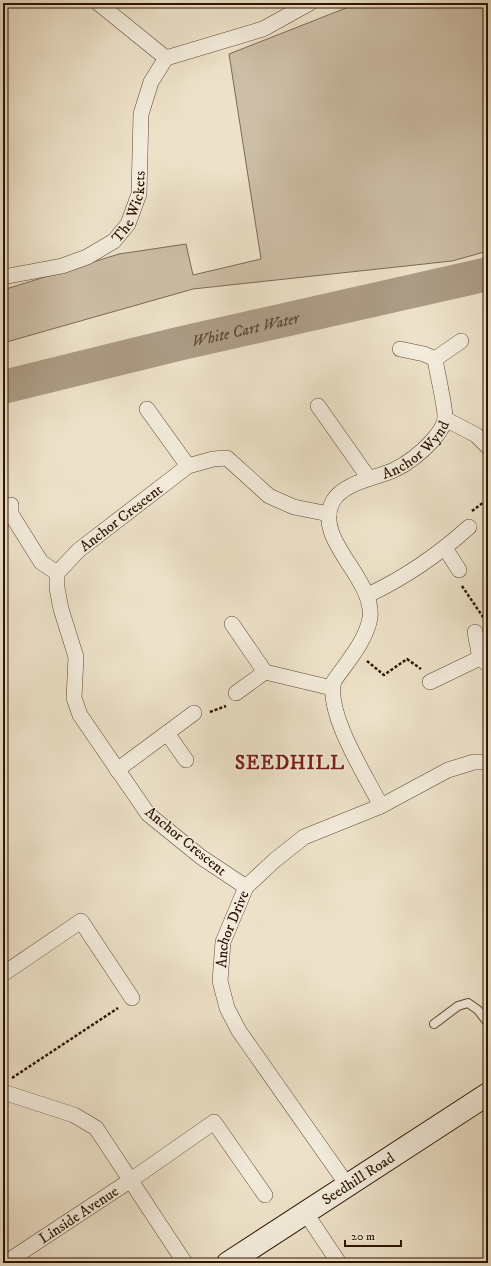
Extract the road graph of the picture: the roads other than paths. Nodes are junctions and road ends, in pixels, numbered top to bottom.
1 (98, 3) edge
2 (310, 3) edge
3 (166, 58) junction
4 (3, 277) edge
5 (461, 341) dead end
6 (400, 349) dead end
7 (435, 359) junction
8 (318, 406) dead end
9 (146, 409) dead end
10 (445, 419) junction
11 (488, 447) edge
12 (188, 466) junction
13 (368, 477) junction
14 (11, 505) dead end
15 (329, 514) junction
16 (469, 527) dead end
17 (446, 548) junction
18 (459, 570) road end
19 (57, 573) junction
20 (368, 595) junction
21 (232, 624) dead end
22 (475, 632) road end
23 (484, 661) edge
24 (265, 672) junction
25 (430, 682) road end
26 (332, 688) junction
27 (236, 693) road end
28 (194, 713) road end
29 (167, 733) junction
30 (186, 760) dead end
31 (488, 762) edge
32 (117, 770) junction
33 (381, 806) junction
34 (246, 887) junction
35 (3, 974) edge
36 (132, 998) road end
37 (488, 1023) edge
38 (434, 1024) dead end
39 (6, 1086) edge
40 (488, 1094) edge
41 (132, 1180) junction
42 (348, 1186) junction
43 (265, 1194) dead end
44 (305, 1212) junction
45 (5, 1263) edge
46 (185, 1263) edge
47 (228, 1263) edge
48 (339, 1263) edge

1 - 3 street
2 - 3 street
3 - 4 street, The Wickets
5 - 7 street
6 - 7 street
7 - 10 street, Anchor Wynd
8 - 13 street, Anchor Wynd
9 - 12 street
10 - 11 street
10 - 13 street, Anchor Wynd
12 - 15 street, Anchor Crescent
12 - 19 street, Anchor Crescent
13 - 15 street, Anchor Wynd
14 - 19 street
15 - 20 street
16 - 17 street
17 - 18 street
17 - 20 street
19 - 32 street, Anchor Crescent
20 - 26 street
21 - 24 street
22 - 23 street
23 - 25 street
24 - 26 street
24 - 27 street
26 - 33 street
28 - 29 street
29 - 30 street
29 - 32 street
31 - 33 street, Anchor Drive
32 - 34 street, Anchor Crescent
33 - 34 street, Anchor Drive
34 - 42 street, Anchor Drive
35 - 36 street
37 - 38 lane
39 - 41 street, Linside Avenue
40 - 42 street, Seedhill Road
41 - 43 street, Linside Avenue
41 - 45 street, Linside Avenue
41 - 46 street, Linside Avenue
42 - 44 street, Seedhill Road
44 - 47 street, Seedhill Road
44 - 48 street

